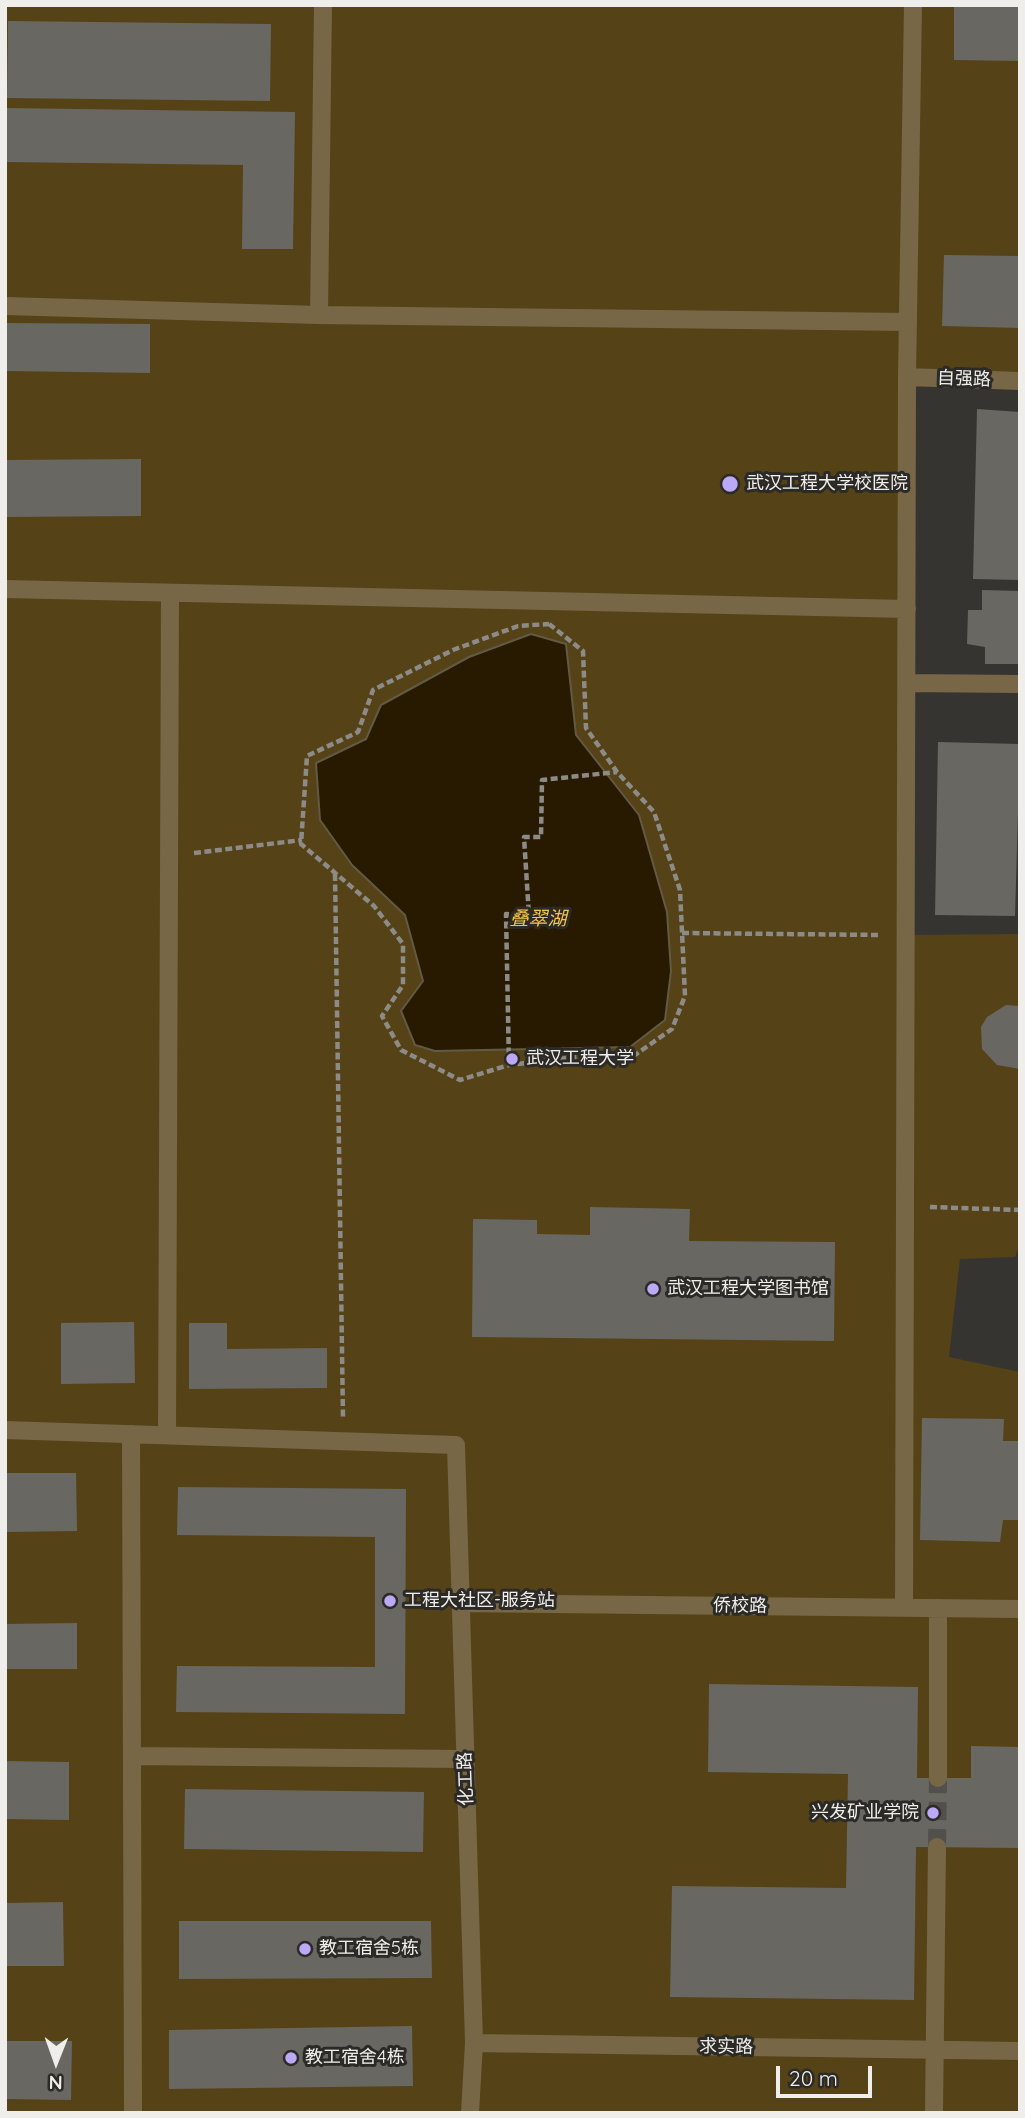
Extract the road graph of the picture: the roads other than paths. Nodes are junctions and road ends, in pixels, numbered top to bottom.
1 (323, 5) edge
2 (914, 5) edge
3 (5, 306) edge
4 (319, 315) junction
5 (908, 322) junction
6 (907, 377) junction
7 (1020, 381) edge
8 (5, 589) edge
9 (170, 593) junction
10 (907, 609) junction
11 (907, 683) junction
12 (1020, 684) edge
13 (5, 1430) edge
14 (131, 1434) junction
15 (167, 1435) junction
16 (460, 1603) junction
17 (904, 1608) junction
18 (939, 1608) junction
19 (1020, 1609) edge
20 (132, 1756) junction
21 (465, 1759) junction
22 (938, 1778) tunnel mouth
23 (937, 1847) tunnel mouth
24 (474, 2043) junction
25 (934, 2049) junction
26 (1020, 2050) edge
27 (133, 2113) edge
28 (470, 2113) edge
29 (934, 2113) edge

1 - 4 street
2 - 5 street
3 - 4 street
4 - 5 street
5 - 6 street
6 - 7 street, 自强路
6 - 10 street
8 - 9 street
9 - 10 street
9 - 15 street
10 - 11 street
11 - 12 street
11 - 17 street
13 - 14 street
14 - 15 street
14 - 20 street
15 - 16 street, 化工路
16 - 17 street, 侨校路
16 - 21 street, 化工路
17 - 18 street, 侨校路
18 - 19 street, 侨校路
18 - 22 street
20 - 21 street
20 - 27 street
21 - 24 street, 化工路
23 - 25 street
24 - 25 street, 求实路
24 - 28 street, 化工路
25 - 26 street, 求实路
25 - 29 street

